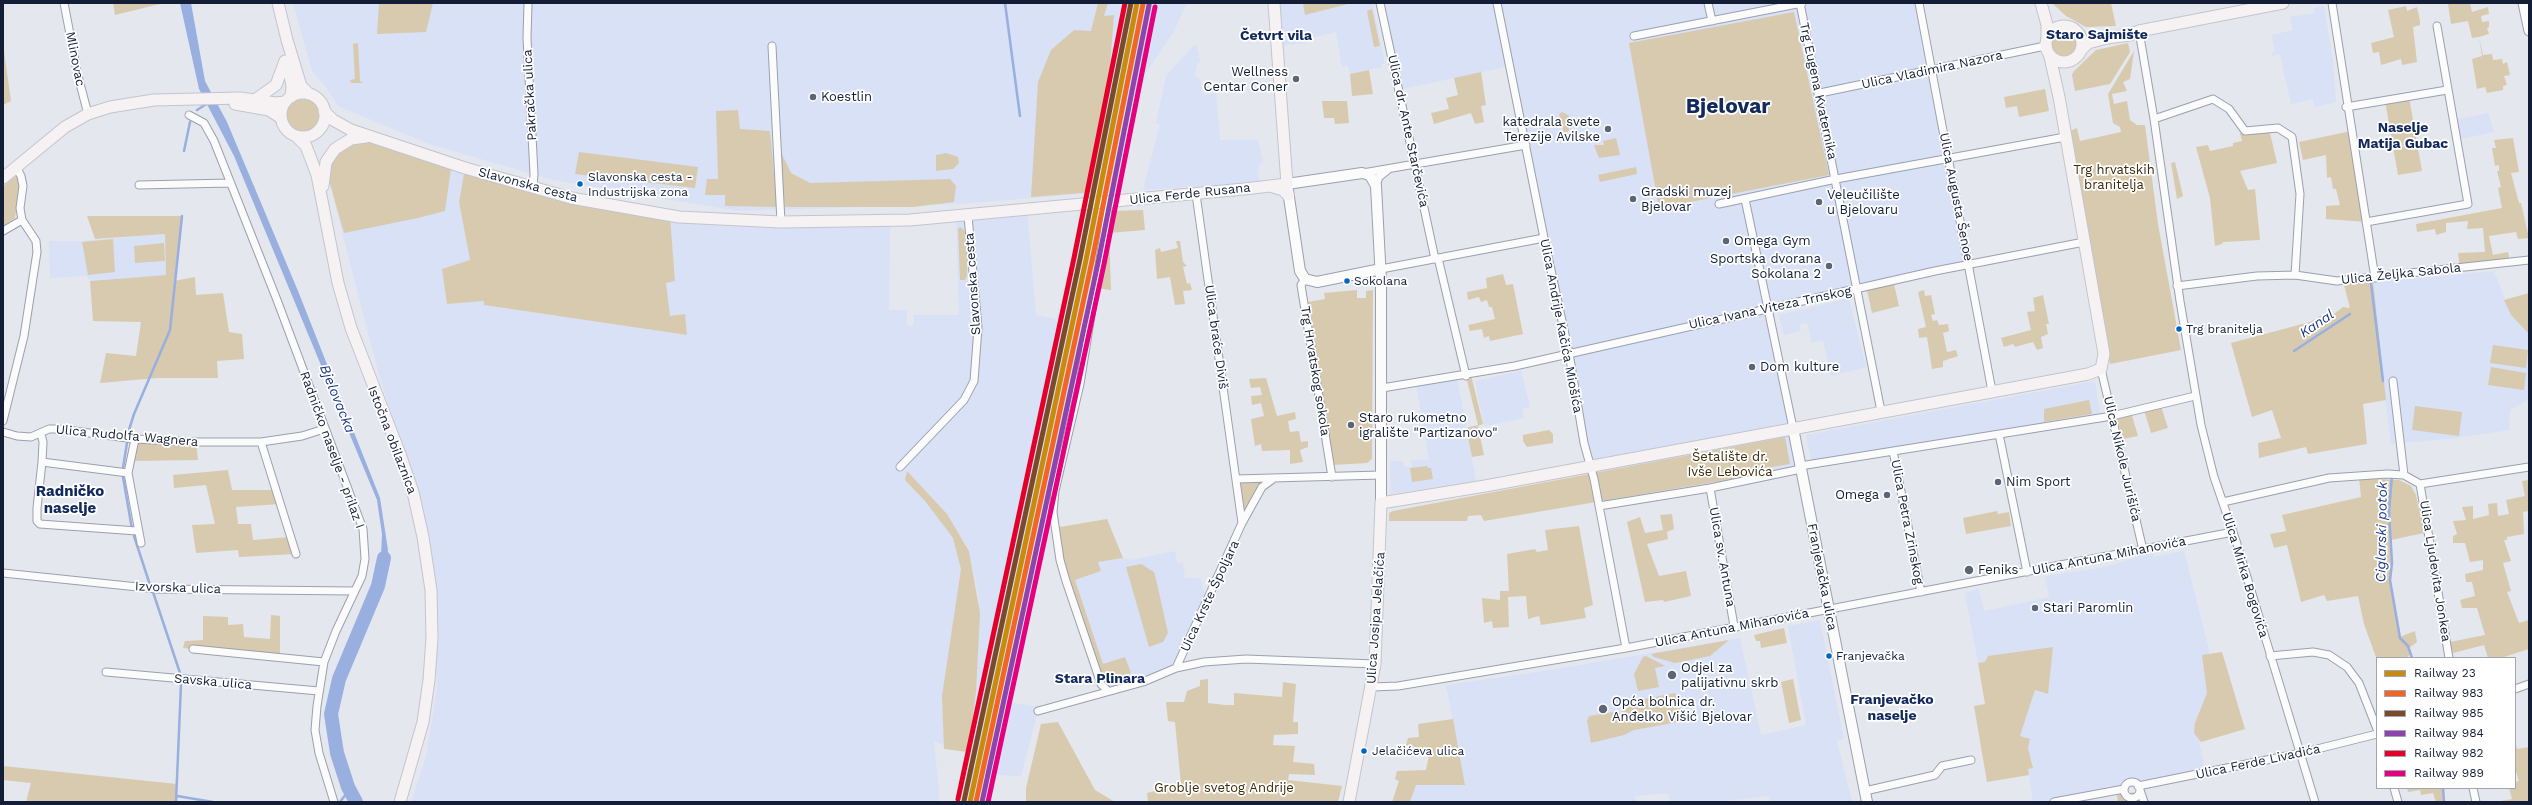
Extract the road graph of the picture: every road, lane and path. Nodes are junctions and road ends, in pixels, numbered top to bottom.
1 (64, 3) edge
2 (278, 3) edge
3 (528, 3) edge
4 (1274, 3) edge
5 (1380, 3) edge
6 (1497, 3) edge
7 (1708, 3) edge
8 (1801, 3) edge
9 (1918, 3) edge
10 (2040, 3) edge
11 (2044, 3) edge
12 (2283, 3) edge
13 (2332, 3) edge
14 (2523, 3) edge
15 (1712, 21) junction
16 (2063, 26) junction
17 (2437, 26) dead end
18 (2077, 31) junction
19 (2139, 31) junction
20 (2529, 31) edge
21 (1634, 36) dead end
22 (286, 40) junction
23 (2046, 41) junction
24 (772, 46) dead end
25 (2081, 50) junction
26 (286, 57) junction
27 (2050, 57) junction
28 (2070, 61) junction
29 (1932, 70) junction
30 (2447, 90) junction
31 (1820, 92) junction
32 (309, 94) junction
33 (2059, 97) junction
34 (256, 99) junction
35 (288, 99) junction
36 (224, 100) junction
37 (2346, 107) junction
38 (324, 111) junction
39 (88, 114) junction
40 (189, 115) dead end
41 (281, 118) junction
42 (2154, 119) junction
43 (319, 130) junction
44 (351, 130) junction
45 (298, 136) junction
46 (372, 138) junction
47 (2065, 138) junction
48 (1526, 145) junction
49 (1949, 158) junction
50 (1415, 165) junction
51 (16, 167) junction
52 (1390, 169) junction
53 (1362, 173) junction
54 (317, 175) junction
55 (3, 178) edge
56 (1836, 179) junction
57 (230, 183) junction
58 (1287, 184) junction
59 (139, 185) dead end
60 (1269, 186) junction
61 (1376, 186) junction
62 (533, 187) junction
63 (1196, 194) junction
64 (1288, 195) junction
65 (321, 196) junction
66 (1745, 199) junction
67 (1109, 203) junction
68 (1719, 204) dead end
69 (968, 216) junction
70 (22, 220) junction
71 (781, 222) junction
72 (2366, 222) junction
73 (3, 231) edge
74 (1544, 238) junction
75 (2084, 242) junction
76 (1437, 258) junction
77 (2529, 260) edge
78 (1968, 264) junction
79 (1381, 269) junction
80 (1365, 274) junction
81 (2295, 275) junction
82 (2372, 278) junction
83 (1305, 279) junction
84 (2177, 286) junction
85 (1380, 289) junction
86 (1859, 289) junction
87 (1768, 309) junction
88 (1569, 353) junction
89 (2101, 369) junction
90 (1462, 376) junction
91 (2393, 381) dead end
92 (1382, 388) junction
93 (1992, 391) junction
94 (2195, 396) junction
95 (1881, 411) junction
96 (2112, 416) junction
97 (3, 421) edge
98 (1793, 428) junction
99 (324, 429) junction
100 (3, 432) edge
101 (41, 434) junction
102 (1999, 434) junction
103 (135, 439) junction
104 (261, 442) junction
105 (1893, 451) junction
106 (42, 462) junction
107 (1591, 466) junction
108 (900, 467) dead end
109 (2529, 467) edge
110 (1801, 468) junction
111 (128, 473) junction
112 (1381, 475) junction
113 (2404, 475) junction
114 (1332, 477) junction
115 (1273, 478) junction
116 (1236, 479) junction
117 (2420, 484) junction
118 (1710, 488) junction
119 (2223, 502) junction
120 (1381, 503) junction
121 (1599, 506) junction
122 (1242, 523) junction
123 (138, 532) junction
124 (2233, 532) junction
125 (141, 543) dead end
126 (2143, 550) junction
127 (296, 554) dead end
128 (2027, 572) junction
129 (3, 574) edge
130 (354, 592) junction
131 (1921, 592) junction
132 (1829, 610) junction
133 (1734, 626) junction
134 (1626, 648) junction
135 (194, 649) dead end
136 (2270, 656) junction
137 (2449, 657) edge
138 (324, 662) junction
139 (1375, 664) junction
140 (1176, 668) junction
141 (106, 672) dead end
142 (2529, 684) edge
143 (1372, 687) junction
144 (2516, 689) edge
145 (319, 691) junction
146 (1108, 691) junction
147 (1038, 711) dead end
148 (2376, 726) edge
149 (2376, 734) edge
150 (2302, 753) junction
151 (1971, 760) dead end
152 (2139, 788) junction
153 (2394, 789) edge
154 (2473, 789) edge
155 (1865, 791) junction
156 (2126, 796) edge
157 (334, 802) edge
158 (400, 802) edge
159 (1349, 802) edge
160 (1867, 802) edge
161 (2054, 802) edge
162 (2144, 802) edge
163 (2315, 802) edge
164 (2398, 802) edge
165 (2476, 802) edge

1 - 39 street, Mlinovac
2 - 22 main road
3 - 62 street, Pakračka ulica
4 - 58 main road
5 - 50 street, Ulica dr. Ante Starčevića
6 - 48 street, Ulica Andrije Kačića Miošića
7 - 15 street
8 - 15 street, Trg Eugena Kvaternika
8 - 31 street, Trg Eugena Kvaternika
9 - 29 street, Ulica Augusta Šenoe
10 - 23 main road
11 - 16 main road
12 - 19 main road
13 - 37 street
14 - 20 street
15 - 21 street, Trg Eugena Kvaternika
16 - 18 main road
16 - 23 main road
17 - 30 street
18 - 19 main road
18 - 25 main road
19 - 25 main road
19 - 42 street
22 - 26 main road
22 - 32 main road
23 - 27 main road
23 - 29 street, Ulica Vladimira Nazora
24 - 71 street
25 - 28 main road
26 - 34 main road
26 - 35 main road
27 - 28 main road
27 - 33 main road
28 - 33 main road
29 - 31 street, Ulica Vladimira Nazora
29 - 49 street, Ulica Augusta Šenoe
30 - 37 street
30 - 72 street
31 - 56 street, Trg Eugena Kvaternika
32 - 35 main road
32 - 38 main road
33 - 47 main road
34 - 35 main road
34 - 36 main road
35 - 41 main road
36 - 39 main road
36 - 41 main road
37 - 72 street
38 - 43 main road
38 - 44 main road, Slavonska cesta
39 - 51 main road
40 - 57 street, Radničko naselje - prilaz I
41 - 45 main road
42 - 81 street
42 - 84 street
43 - 44 main road, Slavonska cesta
43 - 45 main road
43 - 54 main road, Istočna obilaznica
44 - 46 main road, Slavonska cesta
45 - 54 main road, Istočna obilaznica
46 - 62 main road, Slavonska cesta
46 - 65 main road
47 - 49 street
47 - 75 main road
48 - 50 street, Ulica Ferde Rusana
48 - 74 street, Ulica Andrije Kačića Miošića
49 - 56 street
49 - 78 street, Ulica Augusta Šenoe
50 - 52 street, Ulica Ferde Rusana
50 - 76 street, Ulica dr. Ante Starčevića
51 - 55 main road
51 - 70 street
52 - 53 street, Ulica Ferde Rusana
52 - 61 street
53 - 58 main road, Ulica Ferde Rusana
53 - 61 main road
54 - 65 main road, Istočna obilaznica
56 - 66 street
56 - 86 street
57 - 59 street
57 - 99 street, Radničko naselje - prilaz I
58 - 60 main road, Ulica Ferde Rusana
58 - 64 main road
60 - 63 main road, Ulica Ferde Rusana
60 - 64 main road
61 - 79 main road
62 - 71 main road, Slavonska cesta
63 - 67 main road, Ulica Ferde Rusana
63 - 116 street, Ulica braće Diviš
64 - 83 main road
65 - 158 main road, Istočna obilaznica
66 - 68 street
66 - 87 street
67 - 69 main road, Slavonska cesta
67 - 146 street
69 - 71 main road, Slavonska cesta
69 - 108 street, Slavonska cesta
70 - 73 street
70 - 97 street
72 - 82 street
74 - 76 street
74 - 88 street, Ulica Andrije Kačića Miošića
75 - 78 street, Ulica Ivana Viteza Trnskog
75 - 89 main road
76 - 79 street
76 - 90 street, Ulica dr. Ante Starčevića
77 - 82 street, Ulica Željka Sabola
78 - 86 street, Ulica Ivana Viteza Trnskog
78 - 93 street, Ulica Augusta Šenoe
79 - 80 main road
79 - 85 main road
80 - 83 main road
80 - 85 main road
81 - 82 street, Ulica Željka Sabola
81 - 84 street, Ulica Željka Sabola
83 - 114 street, Trg Hrvatskog sokola
84 - 94 street
85 - 92 main road
86 - 87 street, Ulica Ivana Viteza Trnskog
86 - 95 street
87 - 88 street, Ulica Ivana Viteza Trnskog
87 - 98 street
88 - 90 street, Ulica Ivana Viteza Trnskog
88 - 107 street, Ulica Andrije Kačića Miošića
89 - 93 main road
89 - 96 street, Ulica Nikole Jurišića
90 - 92 street, Ulica Ivana Viteza Trnskog
91 - 113 street
92 - 112 main road
93 - 95 main road
94 - 96 street
94 - 119 street, Ulica Mirka Bogovića
95 - 98 main road
96 - 102 street
96 - 126 street, Ulica Nikole Jurišića
98 - 107 main road
98 - 110 main road, Franjevačka ulica
99 - 104 street, Ulica Rudolfa Wagnera
99 - 130 street, Radničko naselje - prilaz I
100 - 101 street, Ulica Rudolfa Wagnera
101 - 103 street, Ulica Rudolfa Wagnera
101 - 106 street
102 - 105 street
102 - 128 street
103 - 104 street, Ulica Rudolfa Wagnera
103 - 111 street
104 - 127 street
105 - 110 street
105 - 131 street, Ulica Petra Zrinskog
106 - 111 street
106 - 123 street
107 - 120 main road
107 - 121 street, Ulica Andrije Kačića Miošića
109 - 117 street
110 - 118 street
110 - 132 main road, Franjevačka ulica
111 - 123 street
112 - 114 street
112 - 120 main road
113 - 117 street
113 - 119 street
114 - 115 street
115 - 116 street
115 - 122 street, Uica Krste Špoljara
116 - 122 street, Uica Krste Špoljara
117 - 137 street, Ulica Ljudevita Jonkea
118 - 121 street
118 - 133 street, Ulica sv. Antuna
119 - 124 street, Ulica Mirka Bogovića
120 - 139 main road, Ulica Josipa Jelačića
121 - 134 street, Ulica Andrije Kačića Miošića
122 - 140 street, Uica Krste Špoljara
123 - 125 street
124 - 126 street, Ulica Antuna Mihanovića
124 - 136 street, Ulica Mirka Bogovića
126 - 128 street, Ulica Antuna Mihanovića
128 - 131 street, Ulica Antuna Mihanovića
129 - 130 street, Izvorska ulica
130 - 138 street, Radničko naselje - prilaz I
131 - 132 street, Ulica Antuna Mihanovića
132 - 133 street, Ulica Antuna Mihanovića
132 - 155 main road, Franjevačka ulica
133 - 134 street, Ulica Antuna Mihanovića
134 - 143 street, Ulica Antuna Mihanovića
135 - 138 street
136 - 148 street
136 - 150 street, Ulica Mirka Bogovića
138 - 145 street, Radničko naselje - prilaz I
139 - 140 street
139 - 143 main road, Ulica Josipa Jelačića
140 - 146 street
141 - 145 street, Savska ulica
142 - 144 street
143 - 159 main road, Ulica Josipa Jelačića
145 - 157 street, Radničko naselje - prilaz I
146 - 147 street
149 - 150 street, Ulica Ferde Livadića
150 - 152 street, Ulica Ferde Livadića
150 - 163 street, Ulica Mirka Bogovića
151 - 155 street
152 - 156 street, Ulica Ferde Livadića
152 - 156 street, Ulica Ferde Livadića
152 - 162 street
153 - 164 street
154 - 165 street
155 - 160 main road, Franjevačka ulica
156 - 161 street, Ulica Ferde Livadića

